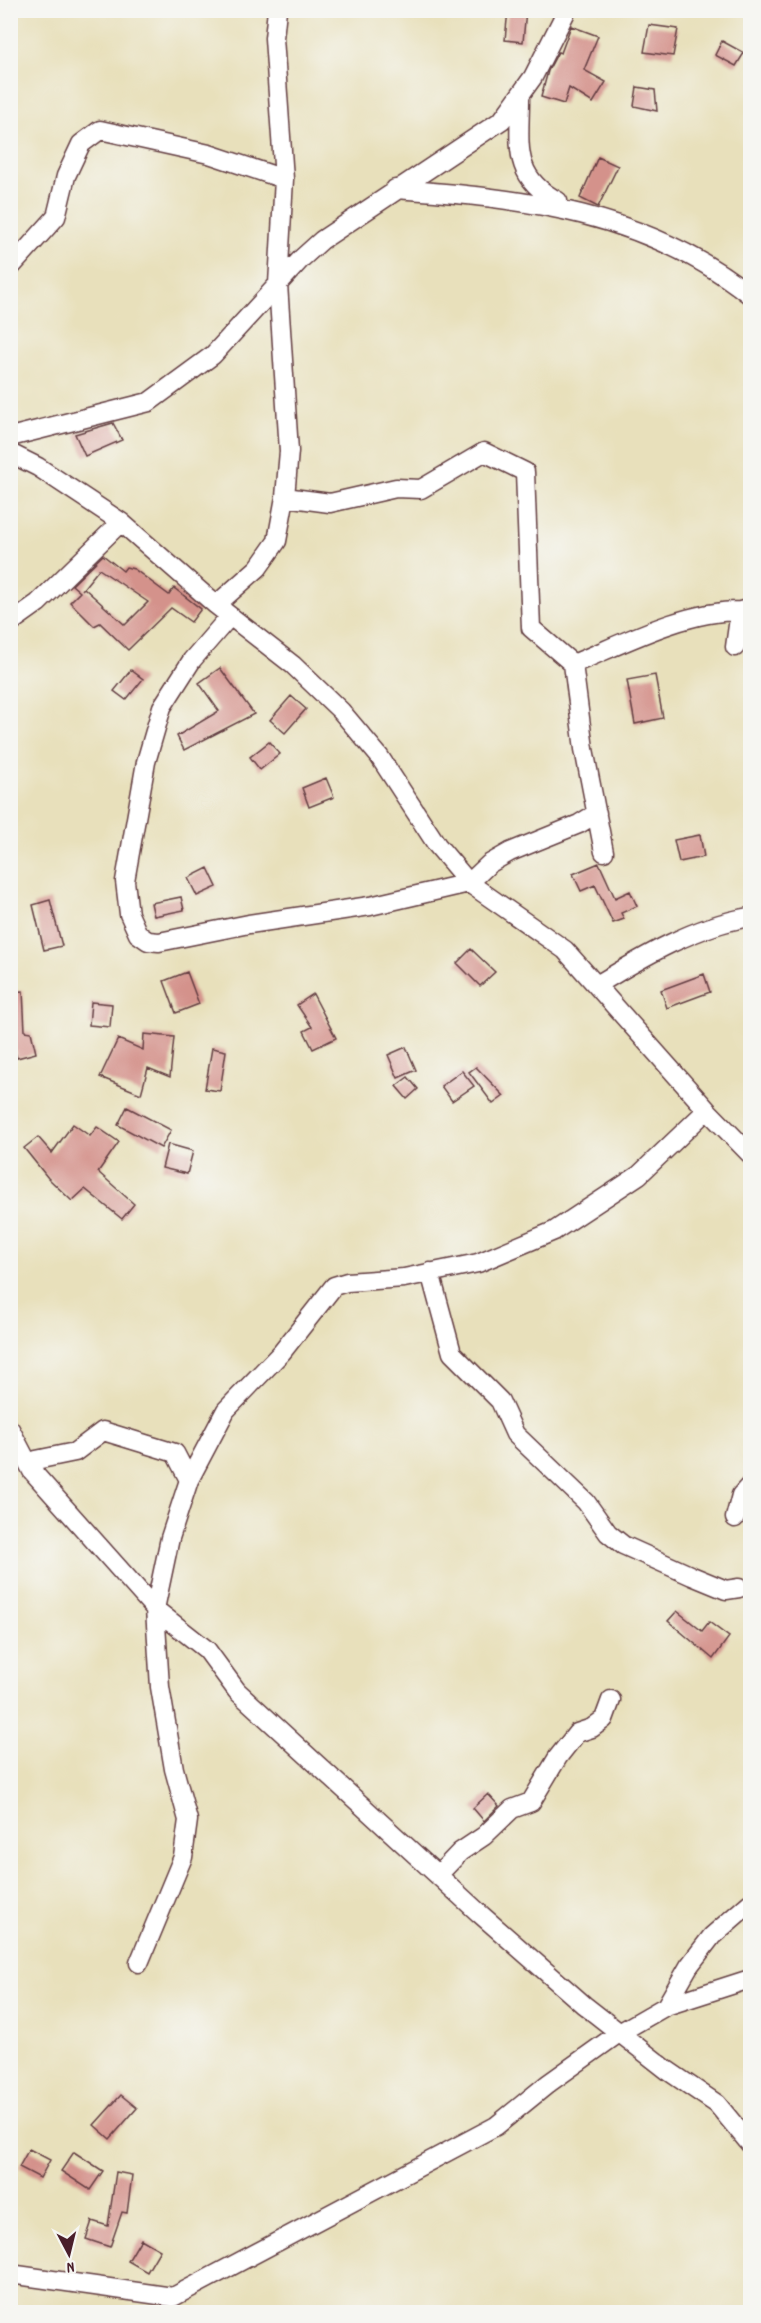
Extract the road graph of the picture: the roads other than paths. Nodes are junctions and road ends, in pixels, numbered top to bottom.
1 (277, 10) edge
2 (567, 10) edge
3 (520, 98) junction
4 (284, 179) junction
5 (395, 189) junction
6 (586, 216) junction
7 (10, 268) edge
8 (278, 284) junction
9 (750, 295) edge
10 (10, 437) edge
11 (10, 453) edge
12 (285, 497) junction
13 (121, 522) junction
14 (745, 609) edge
15 (223, 610) junction
16 (10, 623) edge
17 (735, 647) dead end
18 (573, 664) junction
19 (597, 813) junction
20 (604, 852) dead end
21 (470, 884) junction
22 (750, 917) edge
23 (597, 985) junction
24 (707, 1110) junction
25 (750, 1154) edge
26 (430, 1272) junction
27 (10, 1429) edge
28 (16, 1450) edge
29 (32, 1471) junction
30 (189, 1480) junction
31 (750, 1485) edge
32 (735, 1518) dead end
33 (740, 1588) dead end
34 (155, 1609) junction
35 (611, 1700) dead end
36 (438, 1875) junction
37 (750, 1904) edge
38 (140, 1963) dead end
39 (750, 1979) edge
40 (666, 2006) junction
41 (619, 2033) junction
42 (750, 2144) edge
43 (10, 2274) edge

1 - 4 street
2 - 3 street
3 - 5 street
3 - 6 street
4 - 7 street
4 - 8 street
5 - 6 street
5 - 8 street
6 - 9 street
8 - 10 street
8 - 12 street
11 - 13 street
12 - 15 street
12 - 18 street
13 - 15 street
13 - 16 street
14 - 17 street
14 - 18 street
15 - 21 street
15 - 21 street
18 - 19 street
19 - 20 street
19 - 21 street
21 - 23 street
22 - 23 street
23 - 24 street
24 - 25 street
24 - 26 street
26 - 30 street
26 - 33 street
27 - 28 street
28 - 29 street
29 - 30 street
29 - 34 street
30 - 34 street
31 - 32 street
34 - 36 street
34 - 38 street
35 - 36 street
36 - 41 street
37 - 40 street
39 - 40 street
40 - 41 street
41 - 42 street
41 - 43 street

